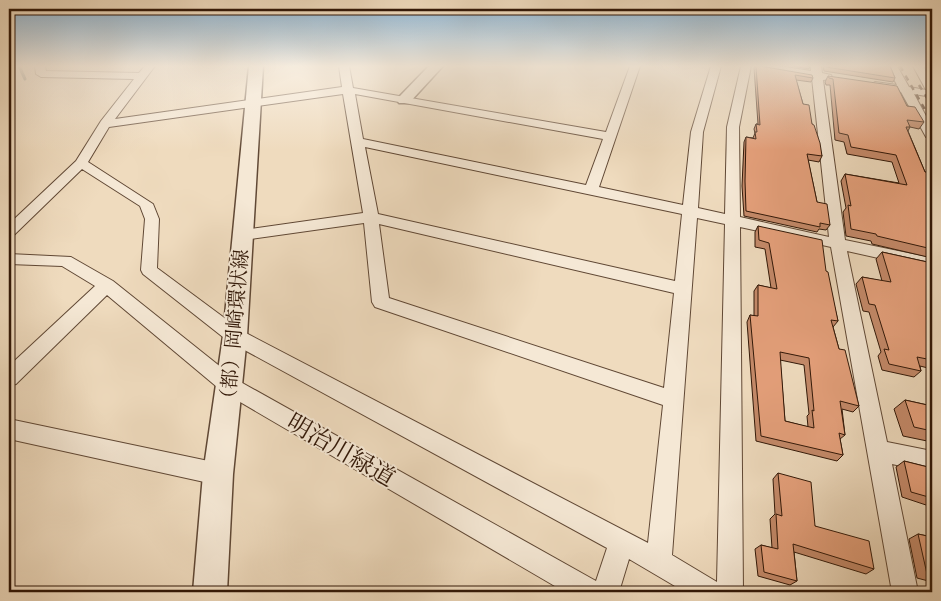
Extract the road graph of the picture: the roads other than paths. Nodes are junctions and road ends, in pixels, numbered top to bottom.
1 (128, 94) edge
2 (253, 94) edge
3 (318, 94) edge
4 (349, 94) edge
5 (371, 94) edge
6 (410, 94) edge
7 (625, 94) edge
8 (708, 94) edge
9 (740, 94) edge
10 (819, 94) edge
11 (907, 94) edge
12 (404, 100) junction
13 (252, 103) junction
14 (105, 124) junction
15 (609, 136) junction
16 (932, 137) edge
17 (358, 142) junction
18 (80, 163) junction
19 (591, 190) junction
20 (691, 212) junction
21 (371, 218) junction
22 (731, 221) junction
23 (9, 232) edge
24 (243, 235) junction
25 (838, 244) junction
26 (9, 259) edge
27 (932, 264) edge
28 (107, 286) junction
29 (684, 289) junction
30 (235, 336) junction
31 (9, 378) edge
32 (230, 386) junction
33 (674, 400) junction
34 (9, 429) edge
35 (879, 451) junction
36 (932, 462) edge
37 (218, 474) junction
38 (621, 542) junction
39 (660, 562) junction
40 (210, 592) edge
41 (590, 592) edge
42 (606, 592) edge
43 (709, 592) edge
44 (730, 592) edge
45 (905, 592) edge

1 - 14 street
2 - 13 street, （都）岡崎環状線
3 - 13 street
4 - 17 street
5 - 12 street
6 - 12 street
7 - 15 street
8 - 20 street
9 - 22 street
10 - 25 street
11 - 16 street
12 - 15 street
13 - 14 street
13 - 24 street, （都）岡崎環状線
14 - 18 street
15 - 19 street
17 - 19 street
17 - 21 street
18 - 23 street
18 - 30 street
19 - 20 street
20 - 22 street
20 - 29 street
21 - 24 street
21 - 29 street
21 - 33 street
22 - 25 street
22 - 44 street
24 - 30 street, （都）岡崎環状線
25 - 27 street
25 - 35 street
26 - 28 street, 明治川緑道
28 - 31 street
28 - 32 street, 明治川緑道
29 - 33 street
30 - 32 street, （都）岡崎環状線
30 - 38 street
32 - 37 street, （都）岡崎環状線
32 - 41 street, 明治川緑道
33 - 39 street
34 - 37 street
35 - 36 street
35 - 45 street
37 - 40 street, （都）岡崎環状線
38 - 39 street
38 - 42 street
39 - 43 street

